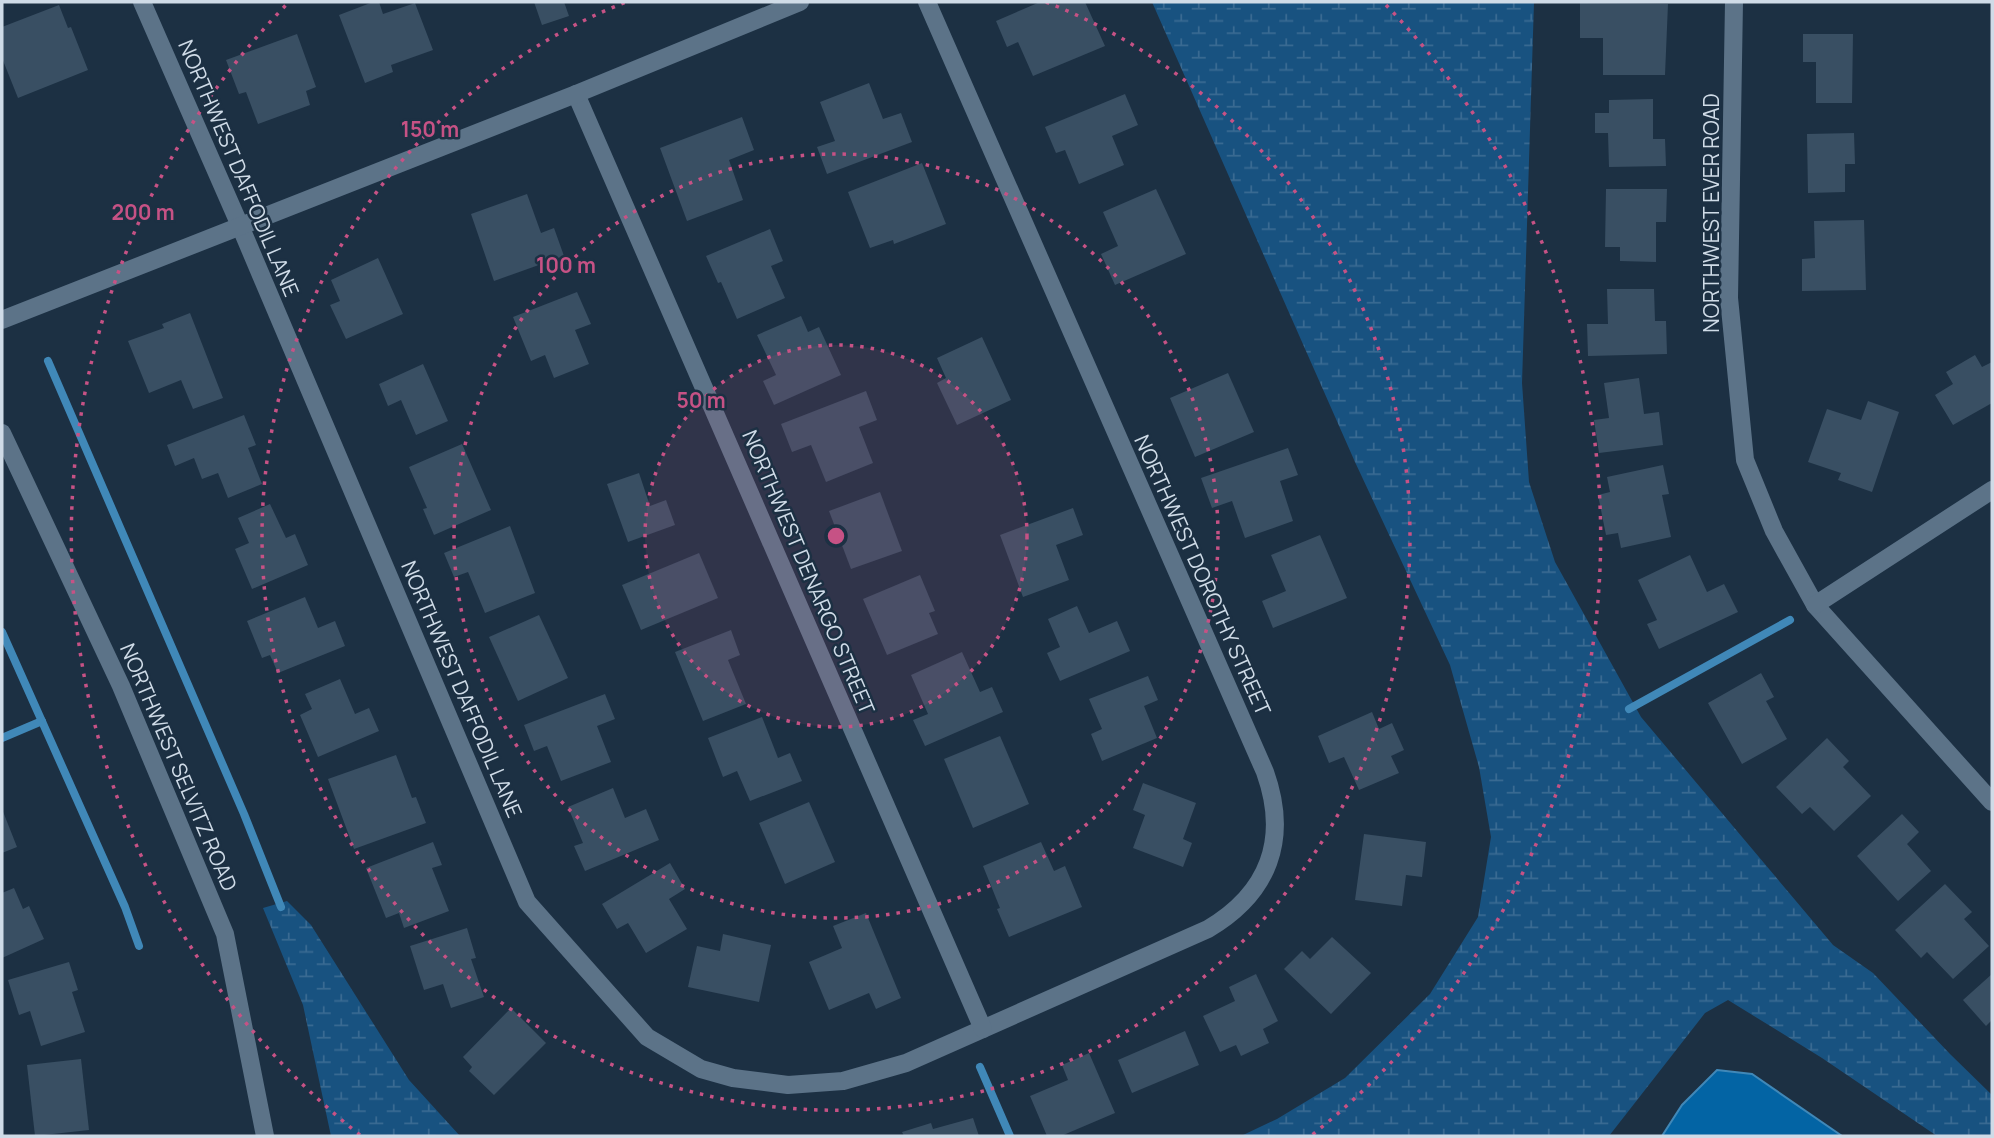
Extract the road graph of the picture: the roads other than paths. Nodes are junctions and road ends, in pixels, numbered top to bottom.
1 (142, 2) edge
2 (800, 2) edge
3 (927, 2) edge
4 (1734, 2) edge
5 (576, 94) junction
6 (241, 228) junction
7 (2, 320) edge
8 (2, 433) edge
9 (1992, 490) edge
10 (1815, 605) junction
11 (1992, 802) edge
12 (983, 1029) junction
13 (265, 1136) edge

1 - 6 street, NORTHWEST DAFFODIL LANE
2 - 5 street
3 - 12 street, NORTHWEST DOROTHY STREET
4 - 10 street, NORTHWEST EVER ROAD
5 - 6 street
5 - 12 street, NORTHWEST DENARGO STREET
6 - 7 street
6 - 12 street, NORTHWEST DAFFODIL LANE
8 - 13 street, NORTHWEST SELVITZ ROAD
9 - 10 street
10 - 11 street, NORTHWEST EVER ROAD

